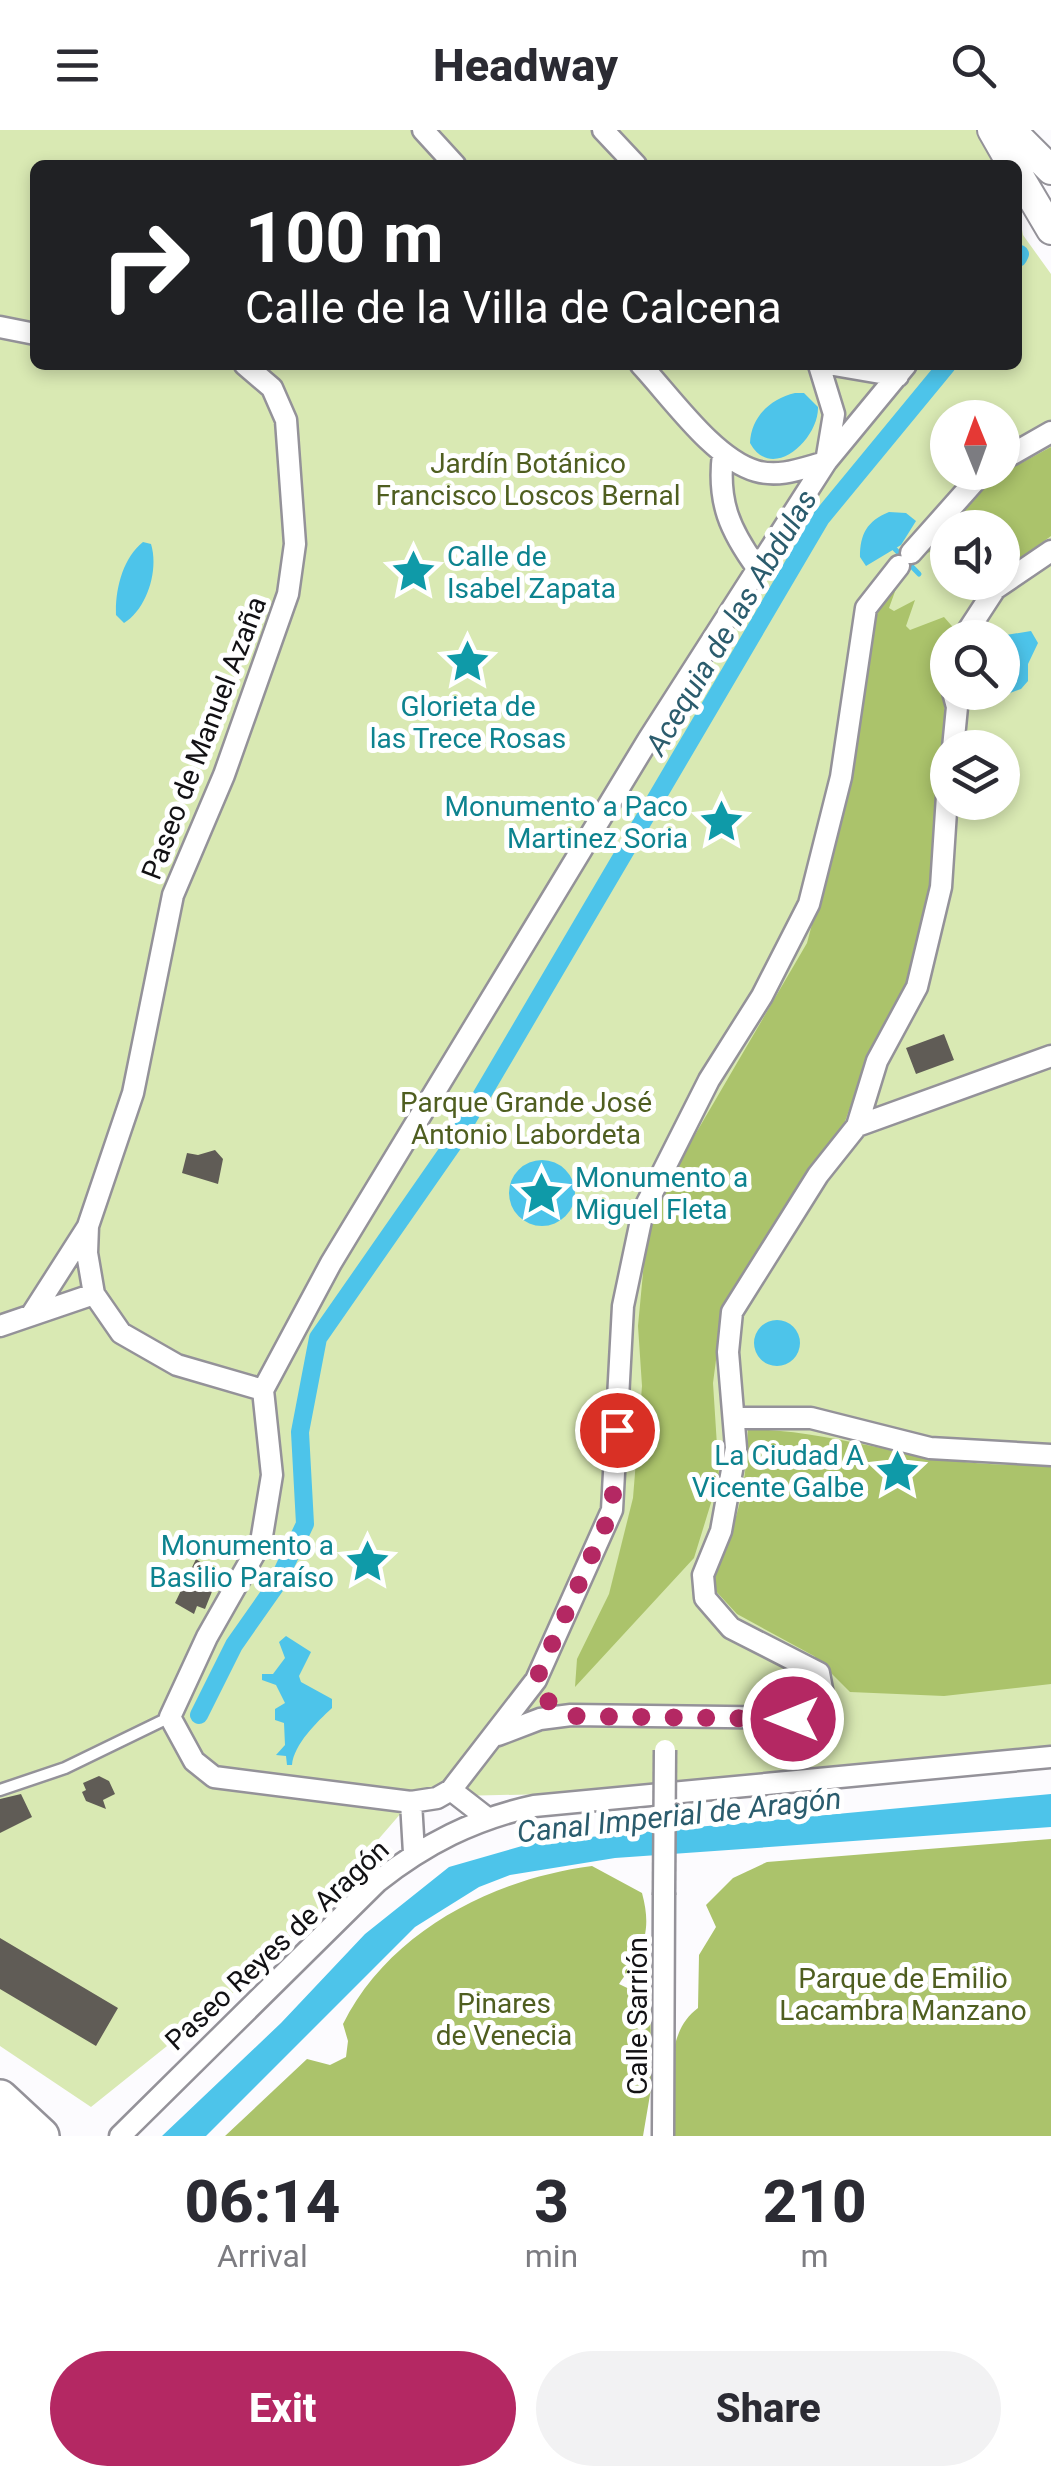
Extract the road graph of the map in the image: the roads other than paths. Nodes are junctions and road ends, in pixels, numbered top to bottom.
1 (422, 130) edge
2 (603, 130) edge
3 (992, 130) edge
4 (1011, 130) edge
5 (450, 160) edge
6 (631, 160) edge
7 (1008, 160) edge
8 (1051, 171) edge
9 (1022, 187) edge
10 (1036, 217) edge
11 (0, 327) edge
12 (30, 333) edge
13 (251, 370) edge
14 (646, 370) edge
15 (821, 370) edge
16 (902, 371) edge
17 (1051, 432) edge
18 (1020, 450) edge
19 (724, 454) junction
20 (826, 462) junction
21 (967, 490) edge
22 (1051, 550) edge
23 (758, 570) junction
24 (974, 620) edge
25 (946, 820) edge
26 (1051, 1056) edge
27 (868, 1088) junction
28 (891, 1114) junction
29 (857, 1126) junction
30 (88, 1226) junction
31 (94, 1294) junction
32 (32, 1314) junction
33 (0, 1326) edge
34 (264, 1390) junction
35 (736, 1418) junction
36 (1051, 1455) edge
37 (536, 1680) junction
38 (571, 1716) junction
39 (170, 1718) junction
40 (665, 1719) junction
41 (492, 1738) junction
42 (1051, 1757) edge
43 (0, 1790) edge
44 (451, 1790) junction
45 (411, 1802) junction
46 (487, 1818) junction
47 (414, 1854) junction
48 (0, 2098) edge
49 (41, 2136) edge
50 (120, 2136) edge
51 (663, 2136) edge

1 - 5 street
2 - 6 street
3 - 7 main road
4 - 8 main road
8 - 10 main road
9 - 10 main road
11 - 12 street
13 - 30 street, Paseo de Manuel Azaña
14 - 19 street
15 - 20 street
16 - 20 street
17 - 18 street
19 - 20 street
19 - 23 street
20 - 23 street
21 - 37 street
22 - 24 street
23 - 34 street
25 - 27 street
26 - 28 street
27 - 28 street
27 - 29 street
28 - 29 street
29 - 35 street
30 - 31 street, Paseo de Manuel Azaña
30 - 32 street
31 - 32 street
31 - 34 street
32 - 33 street
34 - 39 street
35 - 36 street
35 - 40 street
37 - 38 street
37 - 41 street
38 - 40 street
38 - 41 street
39 - 43 lane
39 - 45 street
40 - 51 street, Calle Sarrión, bridge
41 - 44 street
42 - 46 street, Paseo Reyes de Aragón
44 - 45 street
44 - 46 street
45 - 47 street
46 - 47 street, Paseo Reyes de Aragón
47 - 50 street, Paseo Reyes de Aragón
48 - 49 highway

